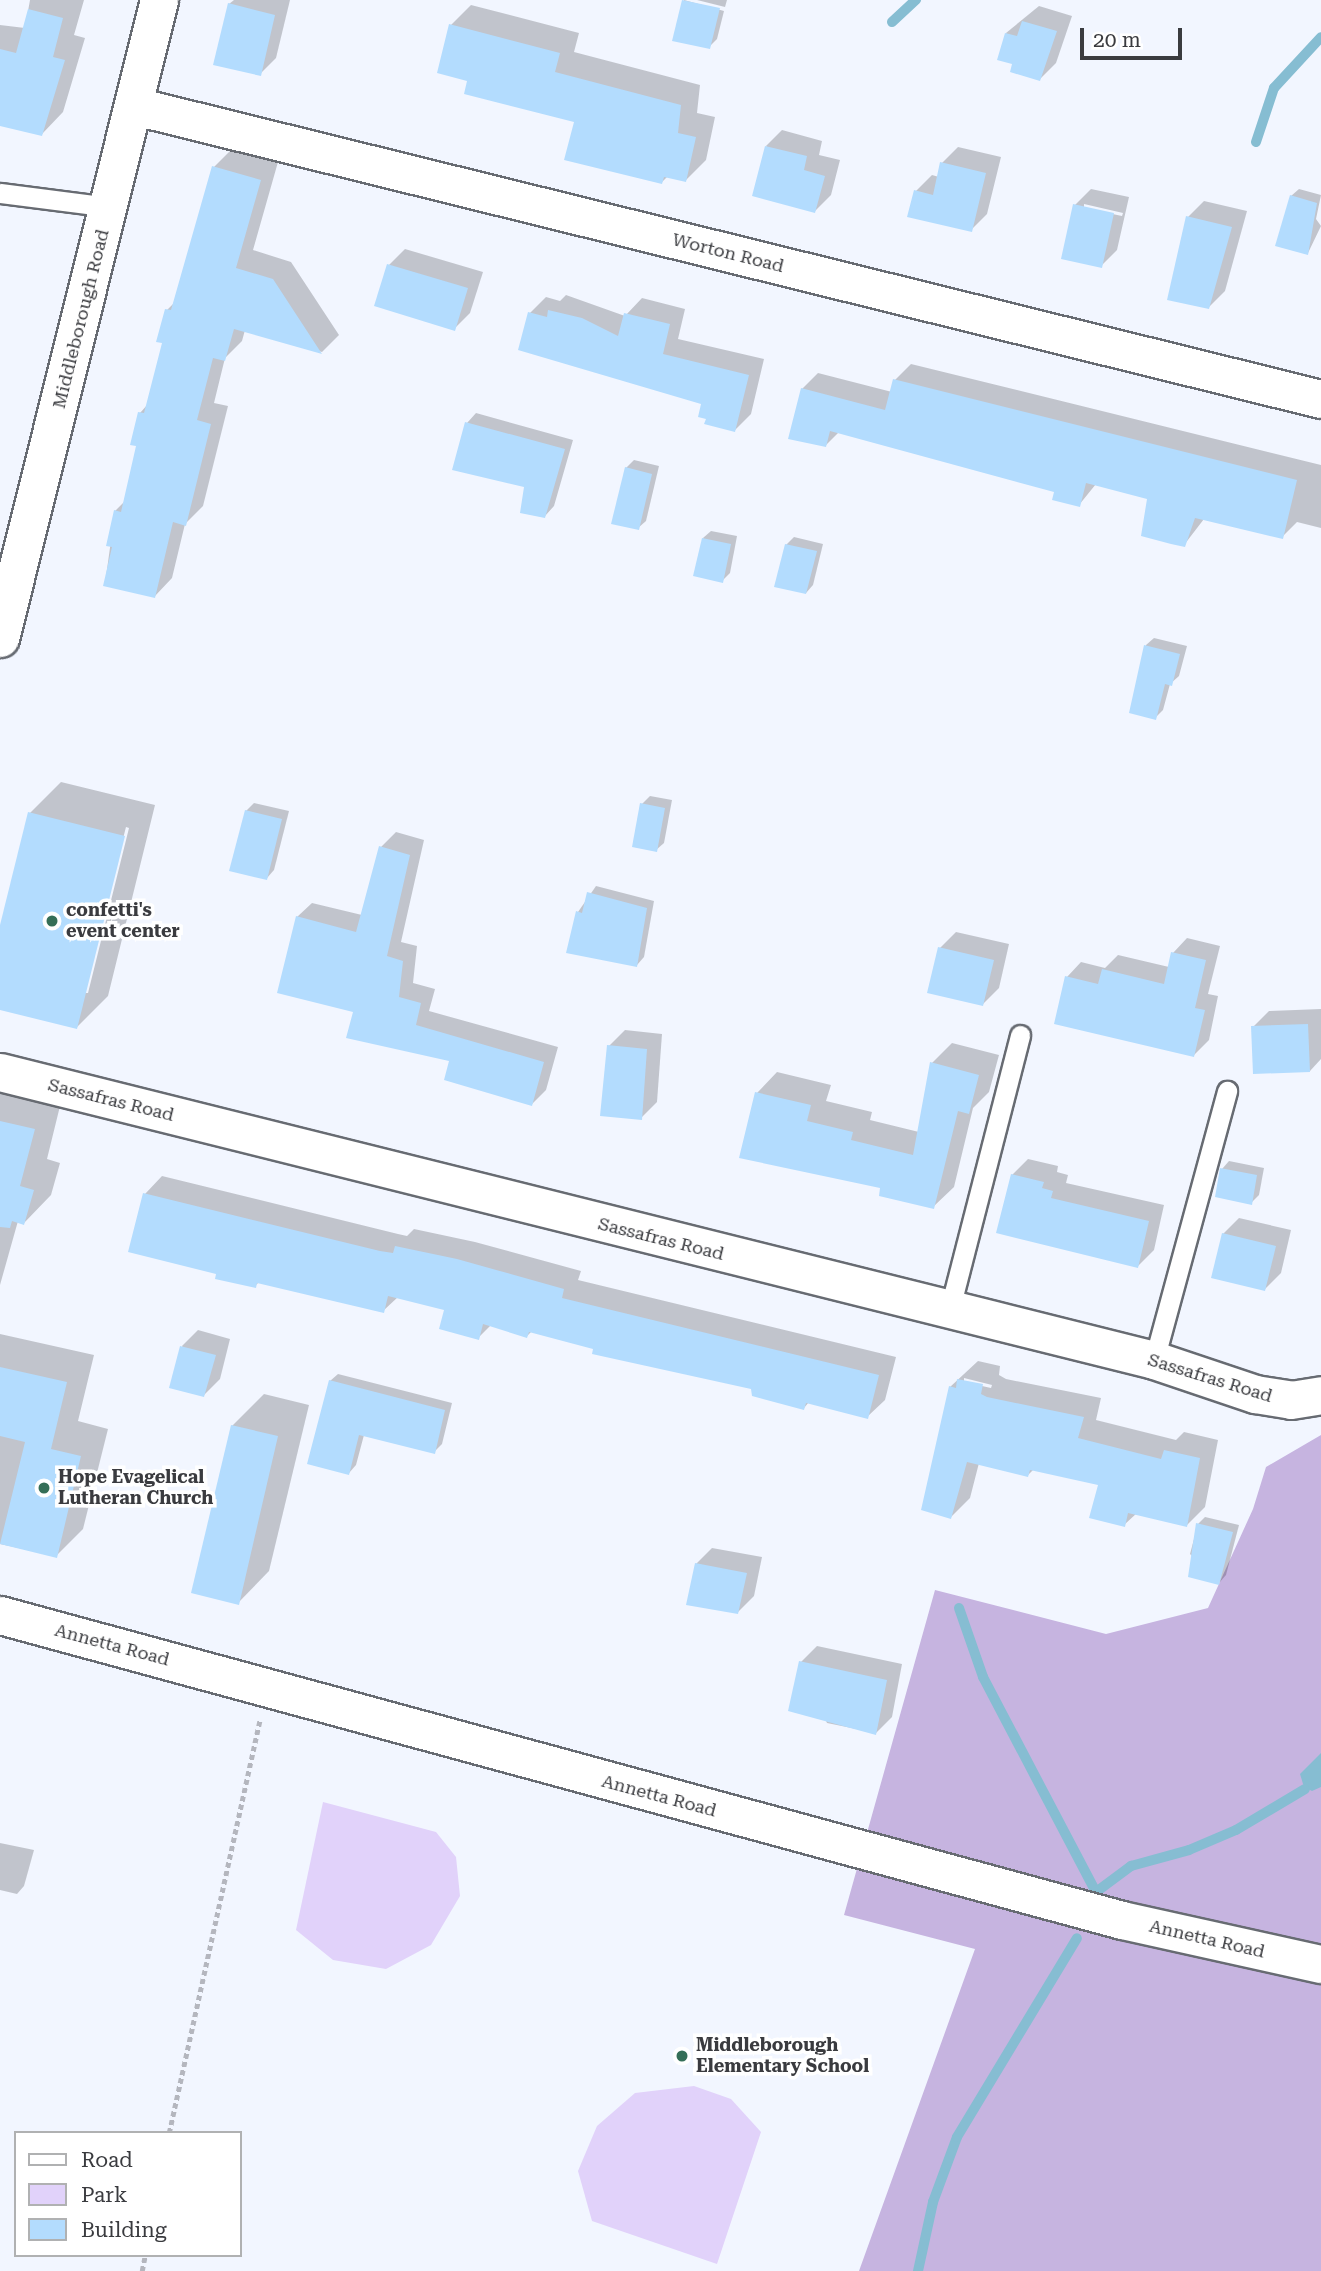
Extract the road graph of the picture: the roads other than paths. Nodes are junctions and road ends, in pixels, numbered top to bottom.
1 (159, 0) edge
2 (135, 106) junction
3 (0, 193) edge
4 (109, 207) junction
5 (1321, 399) edge
6 (0, 638) edge
7 (1020, 1035) dead end
8 (0, 1072) edge
9 (1227, 1091) dead end
10 (949, 1312) junction
11 (1154, 1360) junction
12 (1321, 1395) edge
13 (0, 1615) edge
14 (1321, 1964) edge

1 - 2 street, Middleborough Road
2 - 4 street, Middleborough Road
2 - 5 street, Worton Road
3 - 4 lane
4 - 6 street, Middleborough Road
7 - 10 lane
8 - 10 street, Sassafras Road
9 - 11 lane
10 - 11 street, Sassafras Road
11 - 12 street, Sassafras Road
13 - 14 street, Annetta Road

